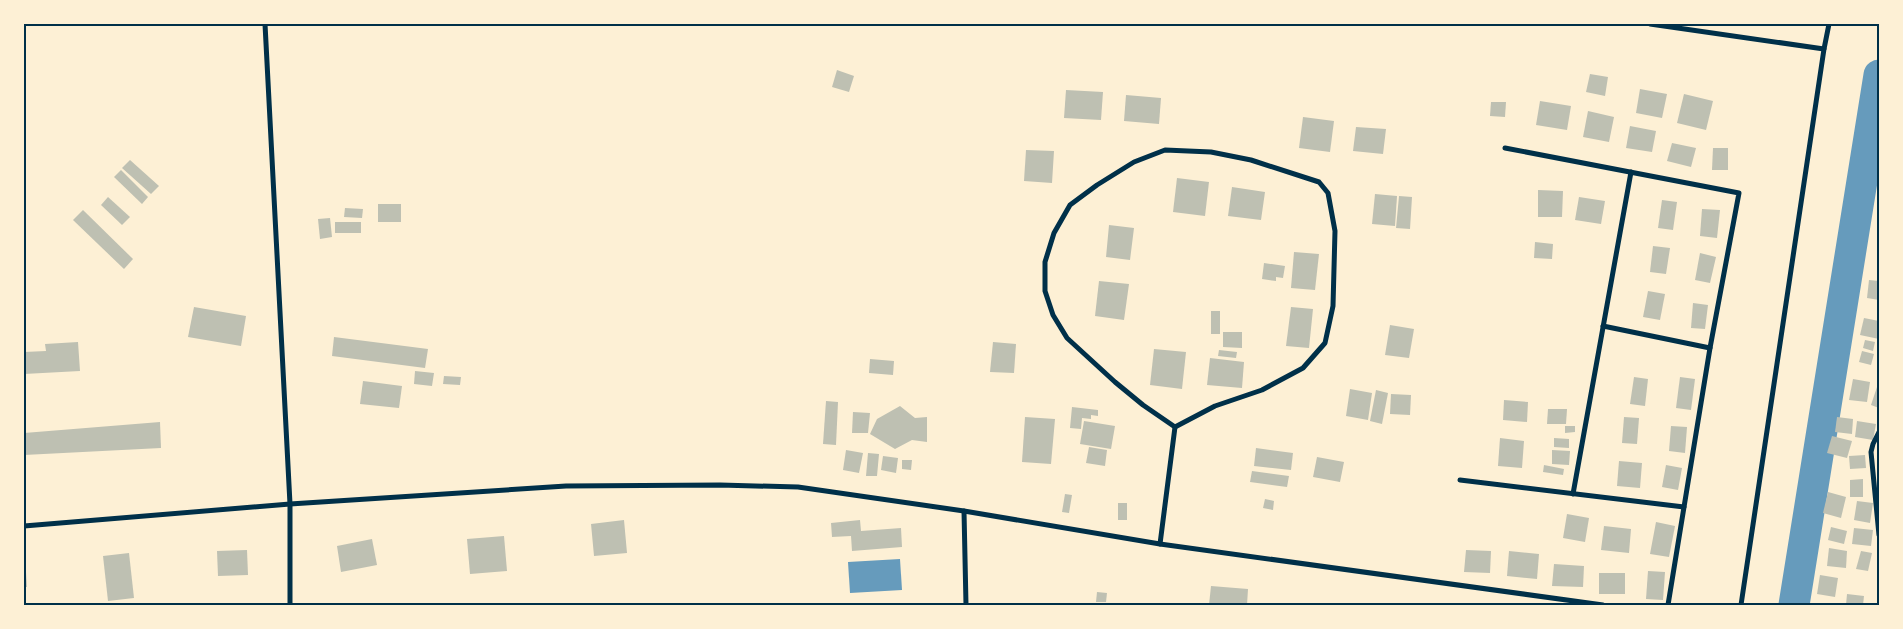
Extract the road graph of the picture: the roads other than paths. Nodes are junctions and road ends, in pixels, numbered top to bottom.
1 (265, 24) edge
2 (1650, 24) edge
3 (1829, 24) edge
4 (1824, 48) junction
5 (1505, 148) dead end
6 (1631, 172) junction
7 (1603, 326) junction
8 (1710, 348) junction
9 (1175, 427) junction
10 (1879, 432) edge
11 (1460, 480) dead end
12 (1573, 494) junction
13 (290, 504) junction
14 (1684, 508) junction
15 (964, 511) junction
16 (24, 526) edge
17 (1879, 535) edge
18 (1160, 544) junction
19 (290, 605) edge
20 (966, 605) edge
21 (1603, 605) edge
22 (1668, 605) edge
23 (1741, 605) edge

1 - 13 street
2 - 4 street
3 - 4 street
4 - 23 street
5 - 6 street
6 - 7 street
6 - 8 street
7 - 8 street
7 - 12 street
8 - 14 street
9 - 9 street
9 - 18 street
10 - 17 street
11 - 12 street
12 - 14 street
13 - 15 street
13 - 16 street
13 - 19 street
14 - 22 street
15 - 18 street
15 - 20 street
18 - 21 street

